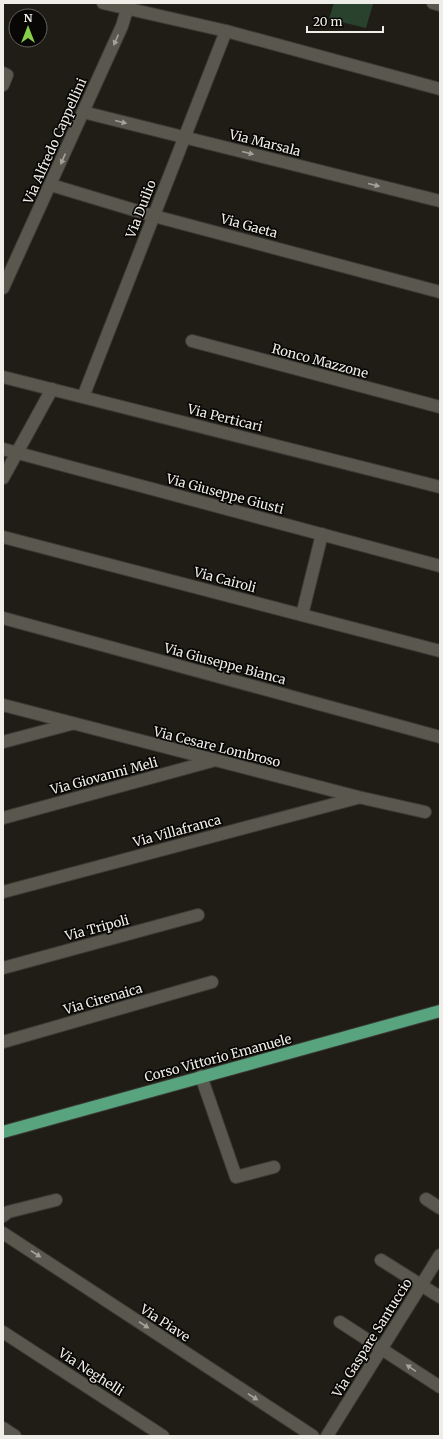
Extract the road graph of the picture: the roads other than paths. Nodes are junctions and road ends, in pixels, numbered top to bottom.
1 (103, 3) edge
2 (433, 3) edge
3 (440, 5) edge
4 (128, 6) edge
5 (226, 31) junction
6 (3, 73) edge
7 (3, 85) edge
8 (440, 89) edge
9 (84, 112) junction
10 (184, 137) junction
11 (51, 185) junction
12 (440, 202) edge
13 (154, 216) junction
14 (3, 288) edge
15 (440, 292) edge
16 (192, 341) dead end
17 (3, 377) edge
18 (52, 389) junction
19 (83, 397) junction
20 (440, 407) edge
21 (3, 449) edge
22 (17, 453) junction
23 (3, 478) edge
24 (440, 487) edge
25 (322, 534) junction
26 (3, 537) edge
27 (440, 566) edge
28 (302, 615) junction
29 (3, 618) edge
30 (440, 651) edge
31 (3, 705) edge
32 (72, 724) junction
33 (440, 737) edge
34 (3, 742) edge
35 (213, 761) junction
36 (358, 798) junction
37 (425, 812) dead end
38 (3, 818) edge
39 (3, 892) edge
40 (198, 915) dead end
41 (3, 968) edge
42 (212, 982) dead end
43 (440, 1011) edge
44 (3, 1042) edge
45 (201, 1076) junction
46 (3, 1130) edge
47 (274, 1167) dead end
48 (426, 1199) dead end
49 (56, 1200) dead end
50 (440, 1208) edge
51 (3, 1216) edge
52 (3, 1232) edge
53 (440, 1255) edge
54 (381, 1260) dead end
55 (421, 1285) junction
56 (440, 1297) edge
57 (340, 1322) dead end
58 (3, 1332) edge
59 (382, 1348) junction
60 (440, 1387) edge
61 (3, 1428) edge
62 (15, 1436) edge
63 (163, 1436) edge
64 (312, 1436) edge
65 (327, 1436) edge

1 - 4 street
2 - 3 street
4 - 5 street
4 -> 9 street, Via Alfredo Cappellini
5 - 8 street
5 - 10 street, Via Duilio
6 - 7 street
9 -> 10 street, Via Marsala
9 -> 11 street, Via Alfredo Cappellini
10 -> 12 street, Via Marsala
10 - 13 street, Via Duilio
11 - 13 street, Via Gaeta
11 - 14 street, Via Alfredo Cappellini
13 - 15 street, Via Gaeta
13 - 19 street, Via Duilio
16 - 20 street, Ronco Mazzone
17 - 18 street, Via Perticari
18 - 19 street, Via Perticari
18 - 22 street
19 - 24 street, Via Perticari
21 - 22 street, Via Giuseppe Giusti
22 - 23 street
22 - 25 street, Via Giuseppe Giusti
25 - 27 street, Via Giuseppe Giusti
25 - 28 street
26 - 28 street, Via Cairoli
28 - 30 street, Via Cairoli
29 - 33 street, Via Giuseppe Bianca
31 - 32 street, Via Cesare Lombroso
32 - 34 street
32 - 35 street, Via Cesare Lombroso
35 - 36 street, Via Cesare Lombroso
35 - 38 street, Via Giovanni Meli
36 - 37 street, Via Cesare Lombroso
36 - 39 street, Via Villafranca
40 - 41 street, Via Tripoli
42 - 44 street, Via Cirenaica
43 - 45 main road, Corso Vittorio Emanuele
45 - 46 main road, Corso Vittorio Emanuele
45 - 47 street
48 - 50 street
49 - 51 street
52 -> 64 street, Via Piave
53 - 55 street, Via Gaspare Santuccio
54 - 55 street
55 - 56 street
55 - 59 street, Via Gaspare Santuccio
57 - 59 street
58 - 63 street, Via Neghelli
60 -> 59 street
59 - 65 street, Via Gaspare Santuccio
61 - 62 street

